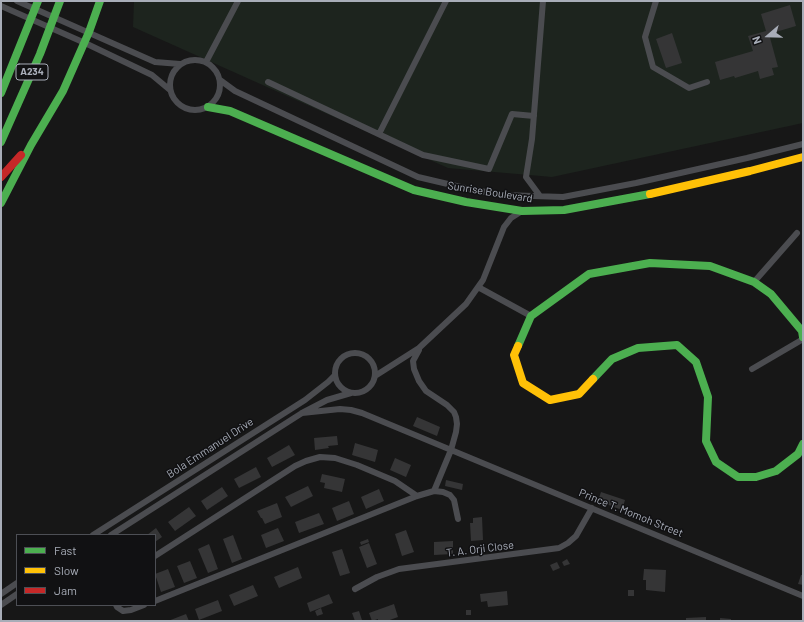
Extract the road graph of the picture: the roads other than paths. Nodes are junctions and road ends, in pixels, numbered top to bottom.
1 (17, 1) edge
2 (38, 1) edge
3 (60, 1) edge
4 (100, 1) edge
5 (238, 1) edge
6 (446, 1) edge
7 (543, 1) edge
8 (656, 1) edge
9 (1, 6) edge
10 (89, 32) junction
11 (85, 43) junction
12 (206, 62) junction
13 (180, 64) junction
14 (220, 80) junction
15 (268, 82) dead end
16 (707, 82) dead end
17 (170, 90) junction
18 (1, 93) edge
19 (208, 107) junction
20 (534, 116) junction
21 (379, 134) junction
22 (1, 142) edge
23 (803, 144) edge
24 (31, 145) junction
25 (803, 157) edge
26 (1, 177) edge
27 (540, 196) junction
28 (1, 202) edge
29 (522, 211) junction
30 (797, 233) dead end
31 (754, 282) junction
32 (478, 287) junction
33 (531, 316) junction
34 (803, 338) edge
35 (419, 348) junction
36 (752, 369) dead end
37 (335, 375) junction
38 (375, 376) junction
39 (352, 393) junction
40 (302, 413) junction
41 (803, 444) edge
42 (451, 450) junction
43 (434, 491) junction
44 (417, 496) junction
45 (592, 508) junction
46 (458, 519) dead end
47 (121, 532) edge
48 (95, 534) edge
49 (156, 555) edge
50 (16, 584) edge
51 (355, 589) dead end
52 (1, 594) edge
53 (16, 595) edge
54 (803, 596) edge
55 (156, 601) edge
56 (1, 605) edge
57 (116, 606) edge
58 (141, 606) edge

1 - 10 street
2 - 18 main road, A234
3 - 22 main road, A234
4 - 10 main road
5 - 12 street
6 - 21 street
7 - 20 street
8 - 16 street
9 - 11 street
10 - 11 main road
10 - 13 street
11 - 17 street
11 - 24 main road
12 - 13 street
12 - 14 street
13 - 17 street
14 - 19 street
14 - 27 street, Sunrise Boulevard
15 - 21 street
17 - 19 street
19 - 29 main road, Sunrise Boulevard
20 - 21 street
20 - 27 street
23 - 27 street, Sunrise Boulevard
24 - 26 main road
24 - 28 main road
25 - 29 main road, Sunrise Boulevard
29 - 32 street
30 - 31 street
31 - 33 main road
31 - 34 main road
32 - 33 street
32 - 35 street
33 - 41 main road
34 - 36 street
35 - 38 street
35 - 42 street
37 - 38 street
37 - 39 street
37 - 48 street, Bola Emmanuel Drive
38 - 39 street
39 - 40 street, Bola Emmanuel Drive
40 - 42 street, Prince T. Momoh Street
40 - 47 street, Bola Emmanuel Drive
42 - 43 street
42 - 45 street, Prince T. Momoh Street
43 - 44 street
43 - 46 street
44 - 49 street
44 - 55 street
45 - 51 street, T. A. Orji Close
45 - 54 street, Prince T. Momoh Street
50 - 52 street
53 - 56 street
57 - 58 street

